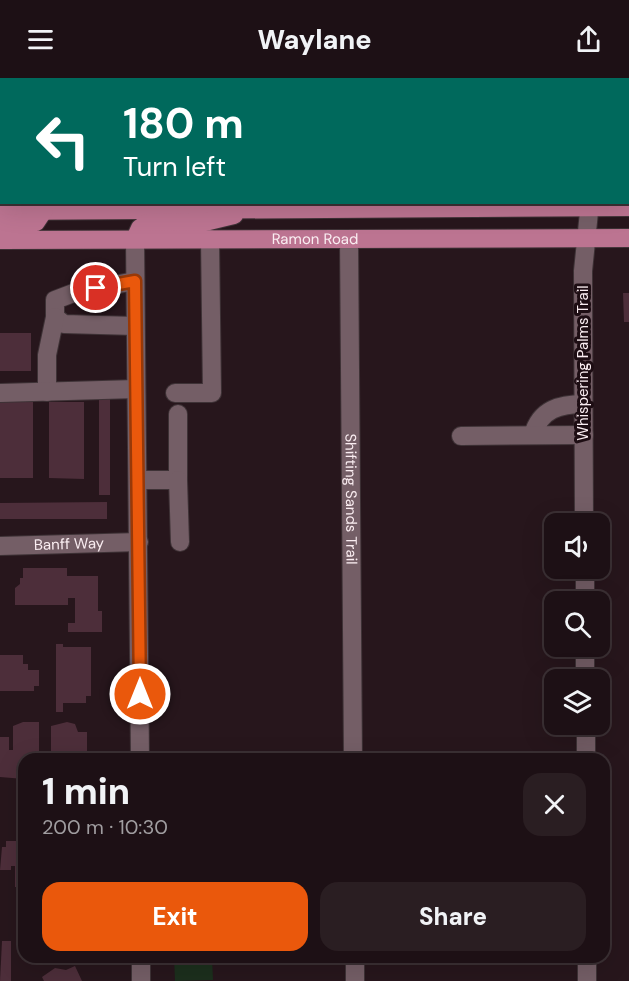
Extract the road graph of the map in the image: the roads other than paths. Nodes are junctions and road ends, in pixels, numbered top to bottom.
1 (220, 205) edge
2 (399, 205) edge
3 (590, 205) edge
4 (44, 206) edge
5 (629, 207) edge
6 (268, 208) junction
7 (0, 211) edge
8 (0, 224) edge
9 (208, 231) junction
10 (586, 238) junction
11 (629, 238) edge
12 (135, 239) junction
13 (349, 239) junction
14 (0, 240) edge
15 (135, 281) junction
16 (55, 317) junction
17 (135, 326) junction
18 (136, 389) junction
19 (46, 392) junction
20 (0, 393) edge
21 (175, 393) dead end
22 (584, 404) junction
23 (178, 414) dead end
24 (533, 435) junction
25 (584, 435) junction
26 (461, 436) dead end
27 (138, 480) junction
28 (178, 480) junction
29 (584, 513) edge
30 (139, 542) junction
31 (180, 542) dead end
32 (0, 546) edge
33 (586, 735) edge
34 (140, 753) edge
35 (353, 753) edge
36 (586, 753) edge
37 (141, 963) edge
38 (355, 963) edge
39 (587, 963) edge
40 (141, 981) edge
41 (355, 981) edge
42 (587, 981) edge

1 - 4 main road, Ramon Road
1 - 6 main road, Ramon Road
1 - 9 main road
2 - 3 main road, Ramon Road
2 - 6 main road, Ramon Road
3 - 5 main road, Ramon Road
3 - 10 street, Whispering Palms Trail
4 - 7 main road, Ramon Road
4 - 8 main road
6 - 9 main road
9 - 12 main road
9 - 13 main road, Ramon Road
9 - 21 street
10 - 11 main road, Ramon Road
10 - 13 main road, Ramon Road
10 - 22 street, Whispering Palms Trail
12 - 14 main road
12 - 15 street
13 - 35 street, Shifting Sands Trail
15 - 16 street
15 - 17 street
16 - 17 street
16 - 19 street
17 - 18 street
18 - 19 street
18 - 27 street
19 - 20 street
22 - 24 street
22 - 25 street, Whispering Palms Trail
23 - 28 street
24 - 25 street
24 - 26 street
25 - 29 street, Whispering Palms Trail
27 - 28 street
27 - 30 street
28 - 31 street
30 - 32 street, Banff Way
30 - 34 street
33 - 36 street
37 - 40 street
38 - 41 street
39 - 42 street

